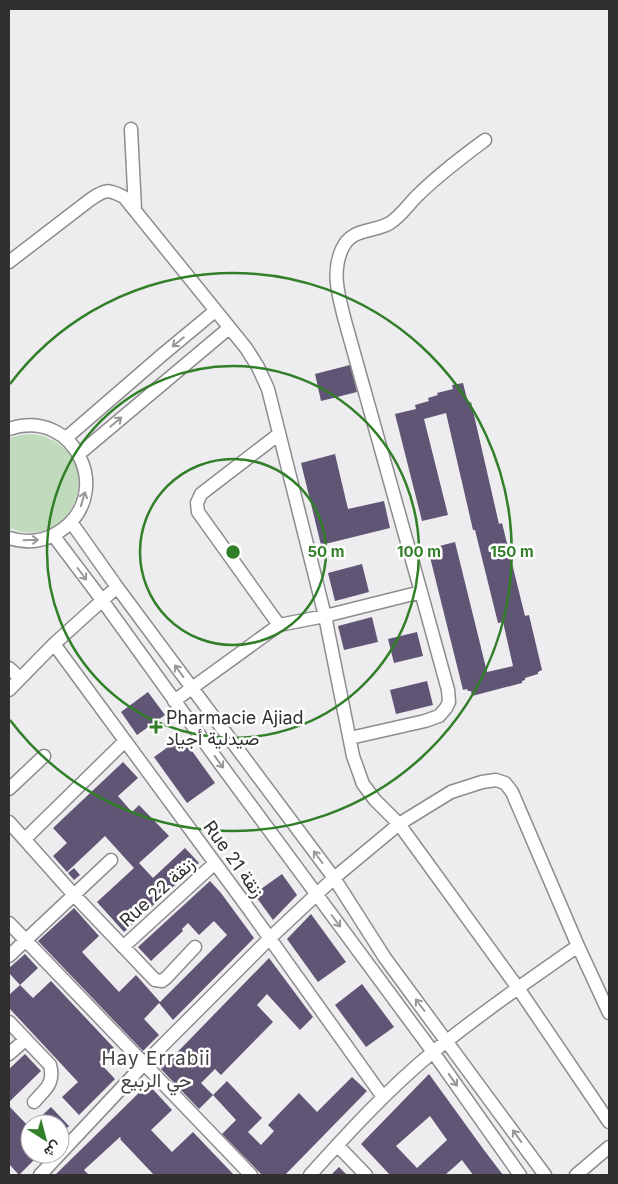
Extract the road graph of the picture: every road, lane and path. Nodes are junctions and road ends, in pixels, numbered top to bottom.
1 (131, 129) dead end
2 (485, 140) dead end
3 (135, 210) junction
4 (9, 262) edge
5 (215, 311) junction
6 (229, 328) junction
7 (9, 429) edge
8 (279, 434) junction
9 (66, 438) junction
10 (79, 454) junction
11 (71, 522) junction
12 (53, 535) junction
13 (9, 538) edge
14 (117, 587) junction
15 (421, 592) junction
16 (102, 600) junction
17 (324, 616) junction
18 (279, 625) junction
19 (54, 644) junction
20 (9, 668) edge
21 (20, 678) junction
22 (192, 688) junction
23 (9, 690) edge
24 (174, 701) junction
25 (350, 738) junction
26 (126, 741) junction
27 (44, 756) dead end
28 (9, 788) edge
29 (9, 822) edge
30 (399, 824) junction
31 (25, 839) junction
32 (111, 860) dead end
33 (215, 862) junction
34 (334, 878) junction
35 (74, 895) junction
36 (316, 895) junction
37 (9, 923) edge
38 (270, 938) junction
39 (26, 940) junction
40 (578, 946) junction
41 (123, 947) junction
42 (194, 947) dead end
43 (9, 956) edge
44 (518, 988) junction
45 (609, 1013) edge
46 (9, 1022) edge
47 (25, 1040) junction
48 (447, 1041) junction
49 (433, 1052) junction
50 (9, 1054) edge
51 (144, 1064) junction
52 (383, 1097) junction
53 (34, 1102) dead end
54 (609, 1122) edge
55 (337, 1145) junction
56 (609, 1147) edge
57 (40, 1175) edge
58 (251, 1175) edge
59 (310, 1175) edge
60 (366, 1175) edge
61 (520, 1175) edge
62 (545, 1175) edge
63 (576, 1175) edge

1 - 3 street
2 - 15 street
3 - 4 street
3 - 5 street
5 - 6 street
5 -> 9 street
6 - 8 street
10 -> 6 street
7 - 9 street
8 - 17 street
8 - 18 street
9 - 10 street
11 -> 10 street
11 - 12 street
11 - 14 street
13 -> 12 street
12 -> 16 street
14 - 16 street
22 -> 14 street
15 - 17 street
15 - 25 street
16 - 19 street
16 - 24 street
17 - 18 street
17 - 25 street
18 - 22 street
19 - 21 street
19 - 26 street, Rue 21 زنقة
20 - 21 street
21 - 23 street
22 - 24 street
34 -> 22 street
24 -> 36 street
25 - 30 street
26 - 31 street
26 - 33 street, Rue 21 زنقة
27 - 28 street
29 - 31 street
30 - 34 street
30 - 40 street
30 - 44 street
31 - 35 street
32 - 35 street
33 - 38 street, Rue 21 زنقة
33 - 41 street, Rue 22 زنقة
34 - 36 street
48 -> 34 street
35 - 39 street
35 - 41 street
36 - 38 street
36 -> 49 street
37 - 39 street
38 - 51 street
38 - 52 street, Rue 21 زنقة
39 - 43 street
39 - 51 street
40 - 44 street
40 - 45 street
41 - 42 street
44 - 48 street
44 - 54 street
46 - 47 street
47 - 50 street
47 - 53 street
48 - 49 street
62 -> 48 street
49 - 52 street
49 -> 61 street
51 - 57 street
51 - 58 street
52 - 55 street
55 - 59 street
55 - 60 street
56 - 63 street

